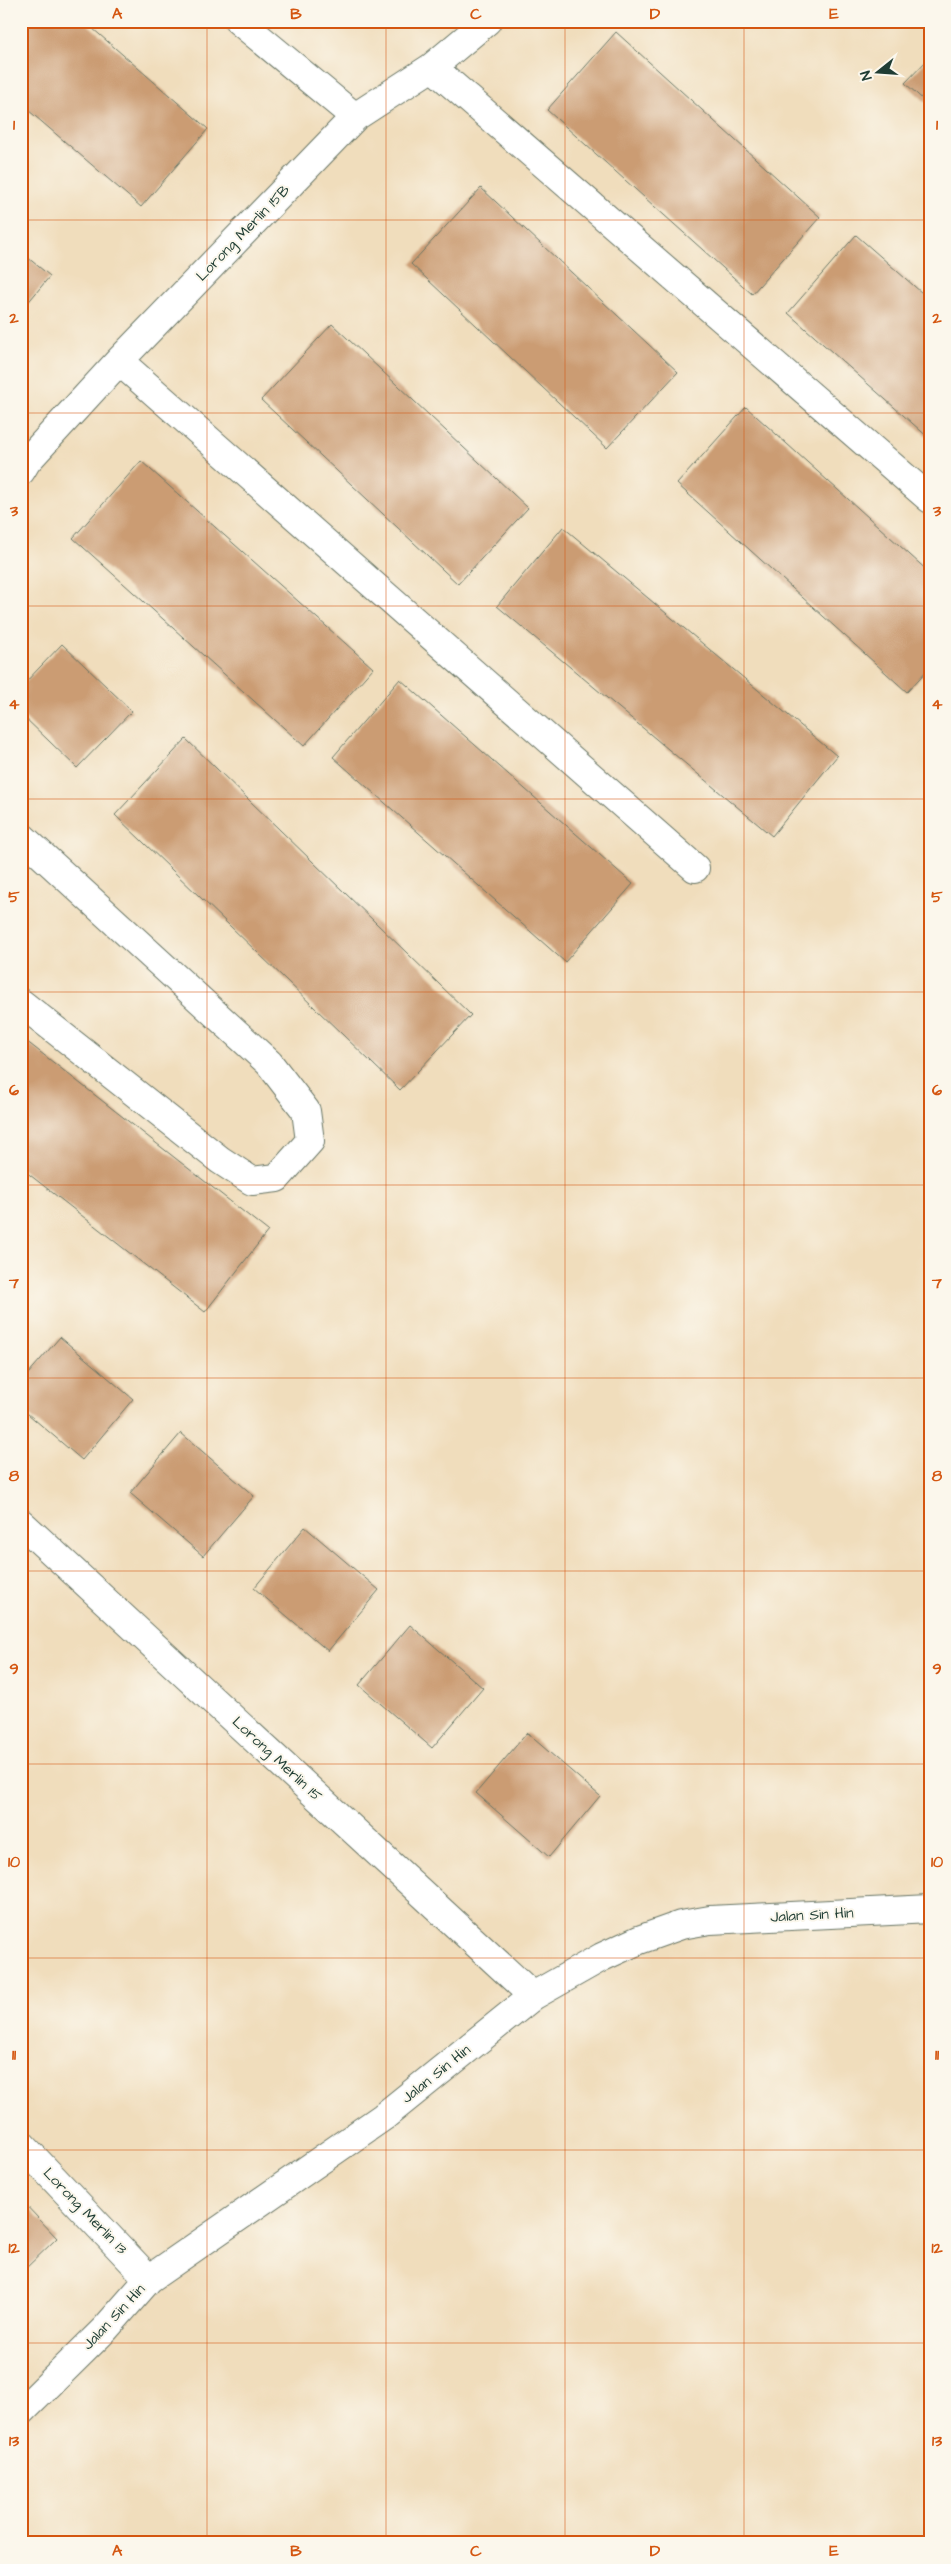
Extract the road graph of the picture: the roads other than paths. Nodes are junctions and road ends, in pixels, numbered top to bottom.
1 (239, 21) edge
2 (487, 21) edge
3 (432, 67) junction
4 (355, 117) junction
5 (119, 361) junction
6 (23, 463) edge
7 (930, 499) edge
8 (21, 836) edge
9 (695, 868) dead end
10 (21, 1003) edge
11 (21, 1523) edge
12 (930, 1909) edge
13 (533, 1996) junction
14 (21, 2144) edge
15 (149, 2279) junction
16 (21, 2412) edge

1 - 4 street
2 - 3 street, Lorong Merlin 15B
3 - 4 street, Lorong Merlin 15B
3 - 7 street
4 - 5 street, Lorong Merlin 15B
5 - 6 street, Lorong Merlin 15B
5 - 9 street
8 - 10 street
11 - 13 street, Lorong Merlin 15
12 - 13 street, Jalan Sin Hin
13 - 15 street, Jalan Sin Hin
14 - 15 street, Lorong Merlin 13
15 - 16 street, Jalan Sin Hin

